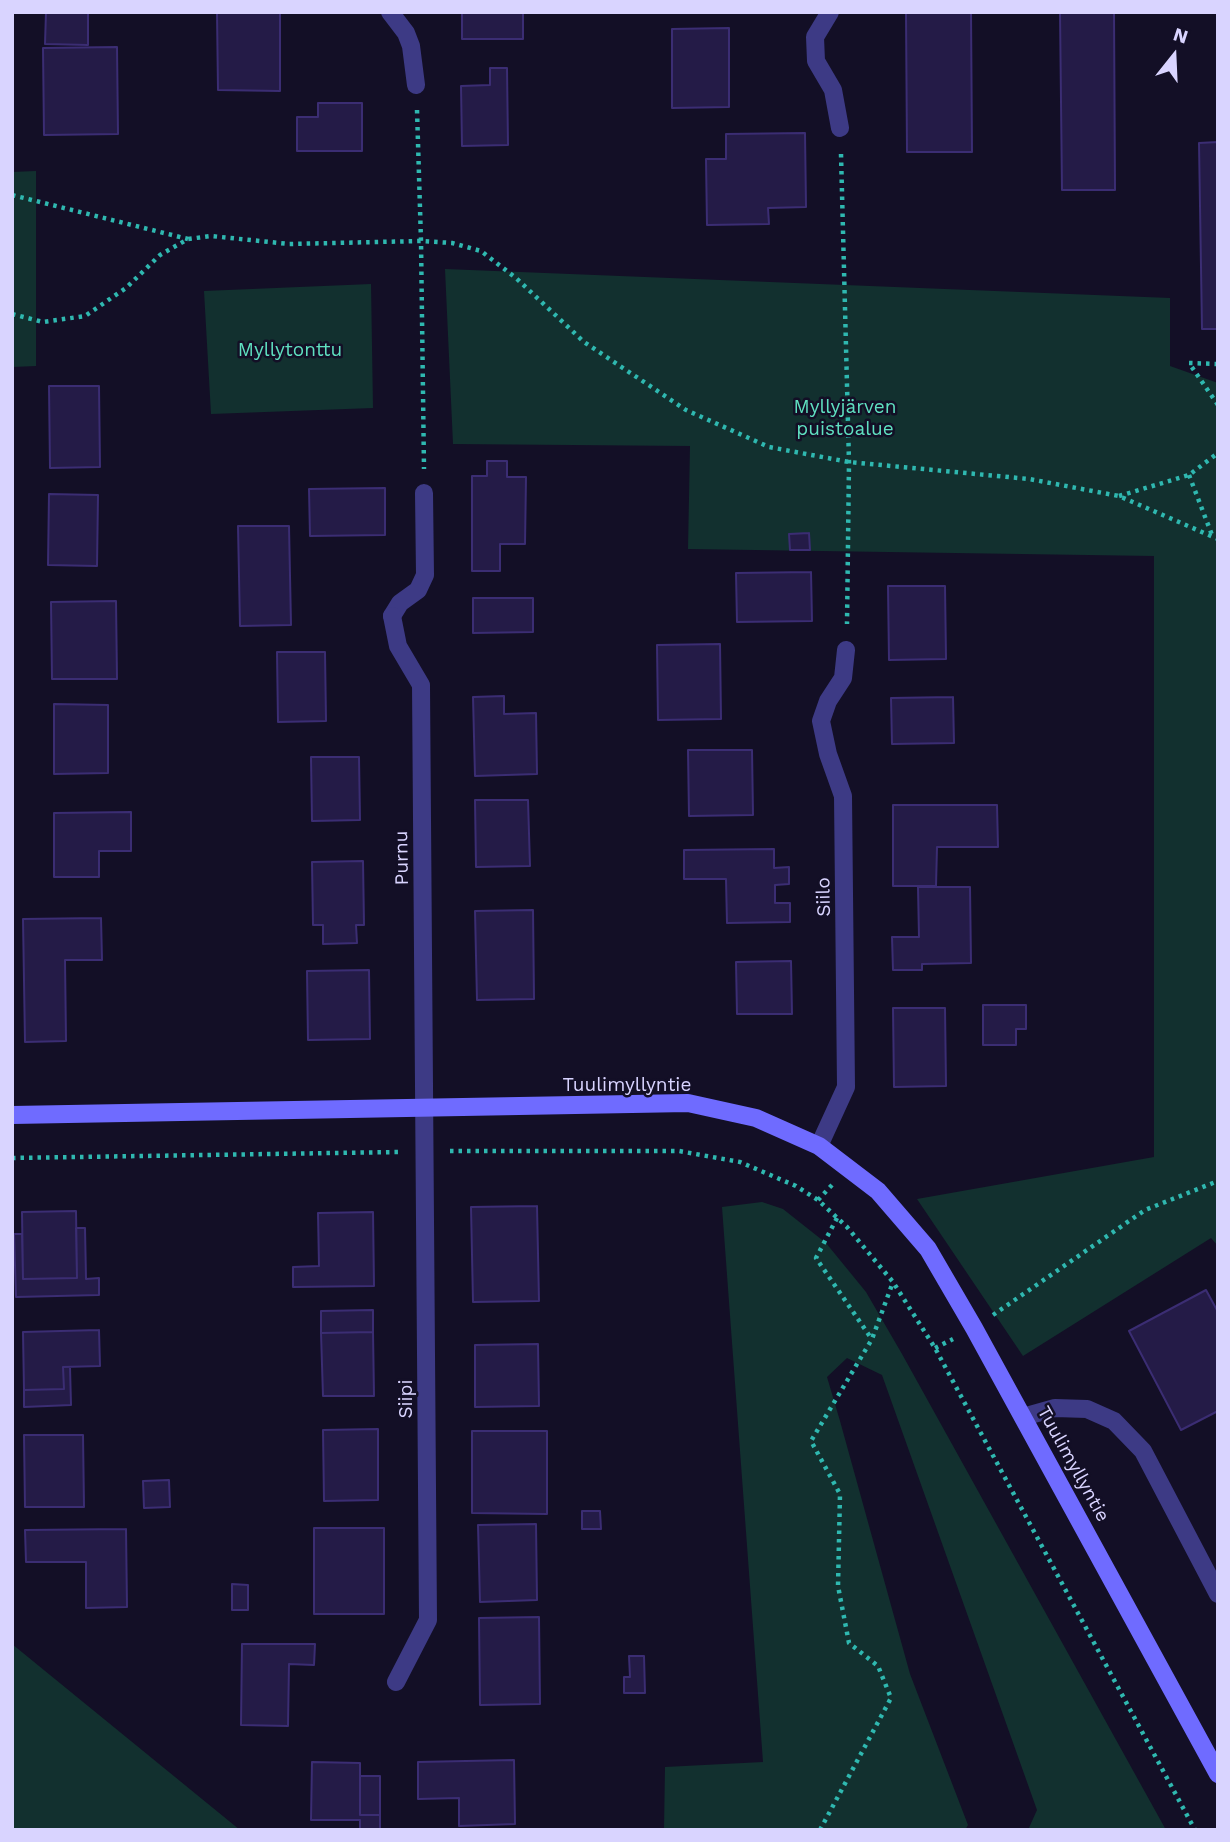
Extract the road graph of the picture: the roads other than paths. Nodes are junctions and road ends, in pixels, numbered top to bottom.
1 (390, 12) edge
2 (830, 12) edge
3 (416, 85) road end
4 (840, 128) road end
5 (424, 493) road end
6 (846, 650) road end
7 (426, 1108) junction
8 (12, 1115) edge
9 (819, 1146) junction
10 (1023, 1417) junction
11 (1218, 1594) edge
12 (396, 1682) dead end
13 (1218, 1774) edge

1 - 3 street
2 - 4 street
5 - 7 street, Purnu
6 - 9 street, Siilo
7 - 8 street, Tuulimyllyntie
7 - 9 street, Tuulimyllyntie
7 - 12 street, Siipi
9 - 10 street, Tuulimyllyntie
10 - 11 street
10 - 13 street, Tuulimyllyntie

